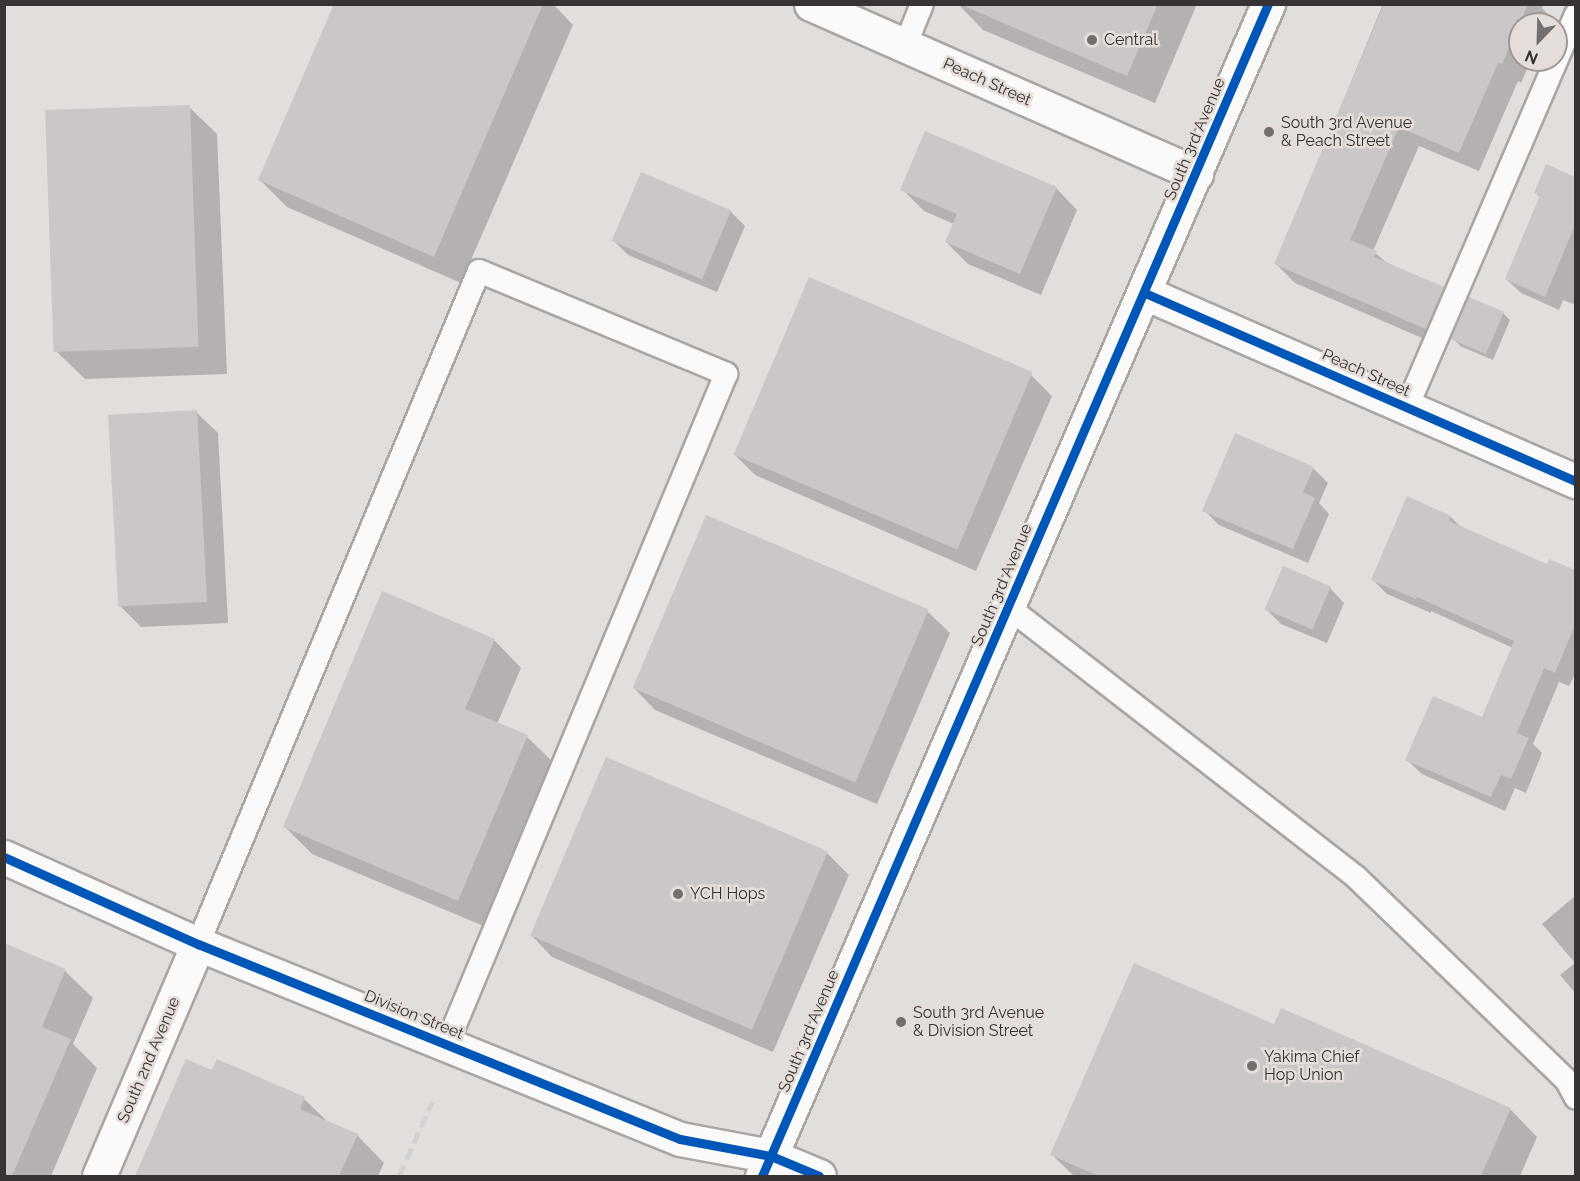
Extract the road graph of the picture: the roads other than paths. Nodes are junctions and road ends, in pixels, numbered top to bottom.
1 (811, 4) edge
2 (922, 4) edge
3 (1268, 4) edge
4 (1575, 15) edge
5 (905, 46) junction
6 (1197, 174) junction
7 (1145, 293) junction
8 (1407, 407) junction
9 (1575, 481) edge
10 (1008, 607) junction
11 (4, 857) edge
12 (198, 944) junction
13 (447, 1044) junction
14 (1575, 1098) edge
15 (767, 1166) edge
16 (99, 1176) edge
17 (819, 1176) edge

1 - 5 street, Peach Street
2 - 5 lane
3 - 6 street, South 3rd Avenue
4 - 8 lane
5 - 6 street, Peach Street
6 - 7 street, South 3rd Avenue
7 - 8 street, Peach Street
7 - 10 street, South 3rd Avenue
8 - 9 street, Peach Street
10 - 14 lane
10 - 15 street, South 3rd Avenue
11 - 12 street, Division Street
12 - 13 street, Division Street
12 - 13 lane
12 - 16 street, South 2nd Avenue
13 - 15 street, Division Street
15 - 17 street, Division Street

